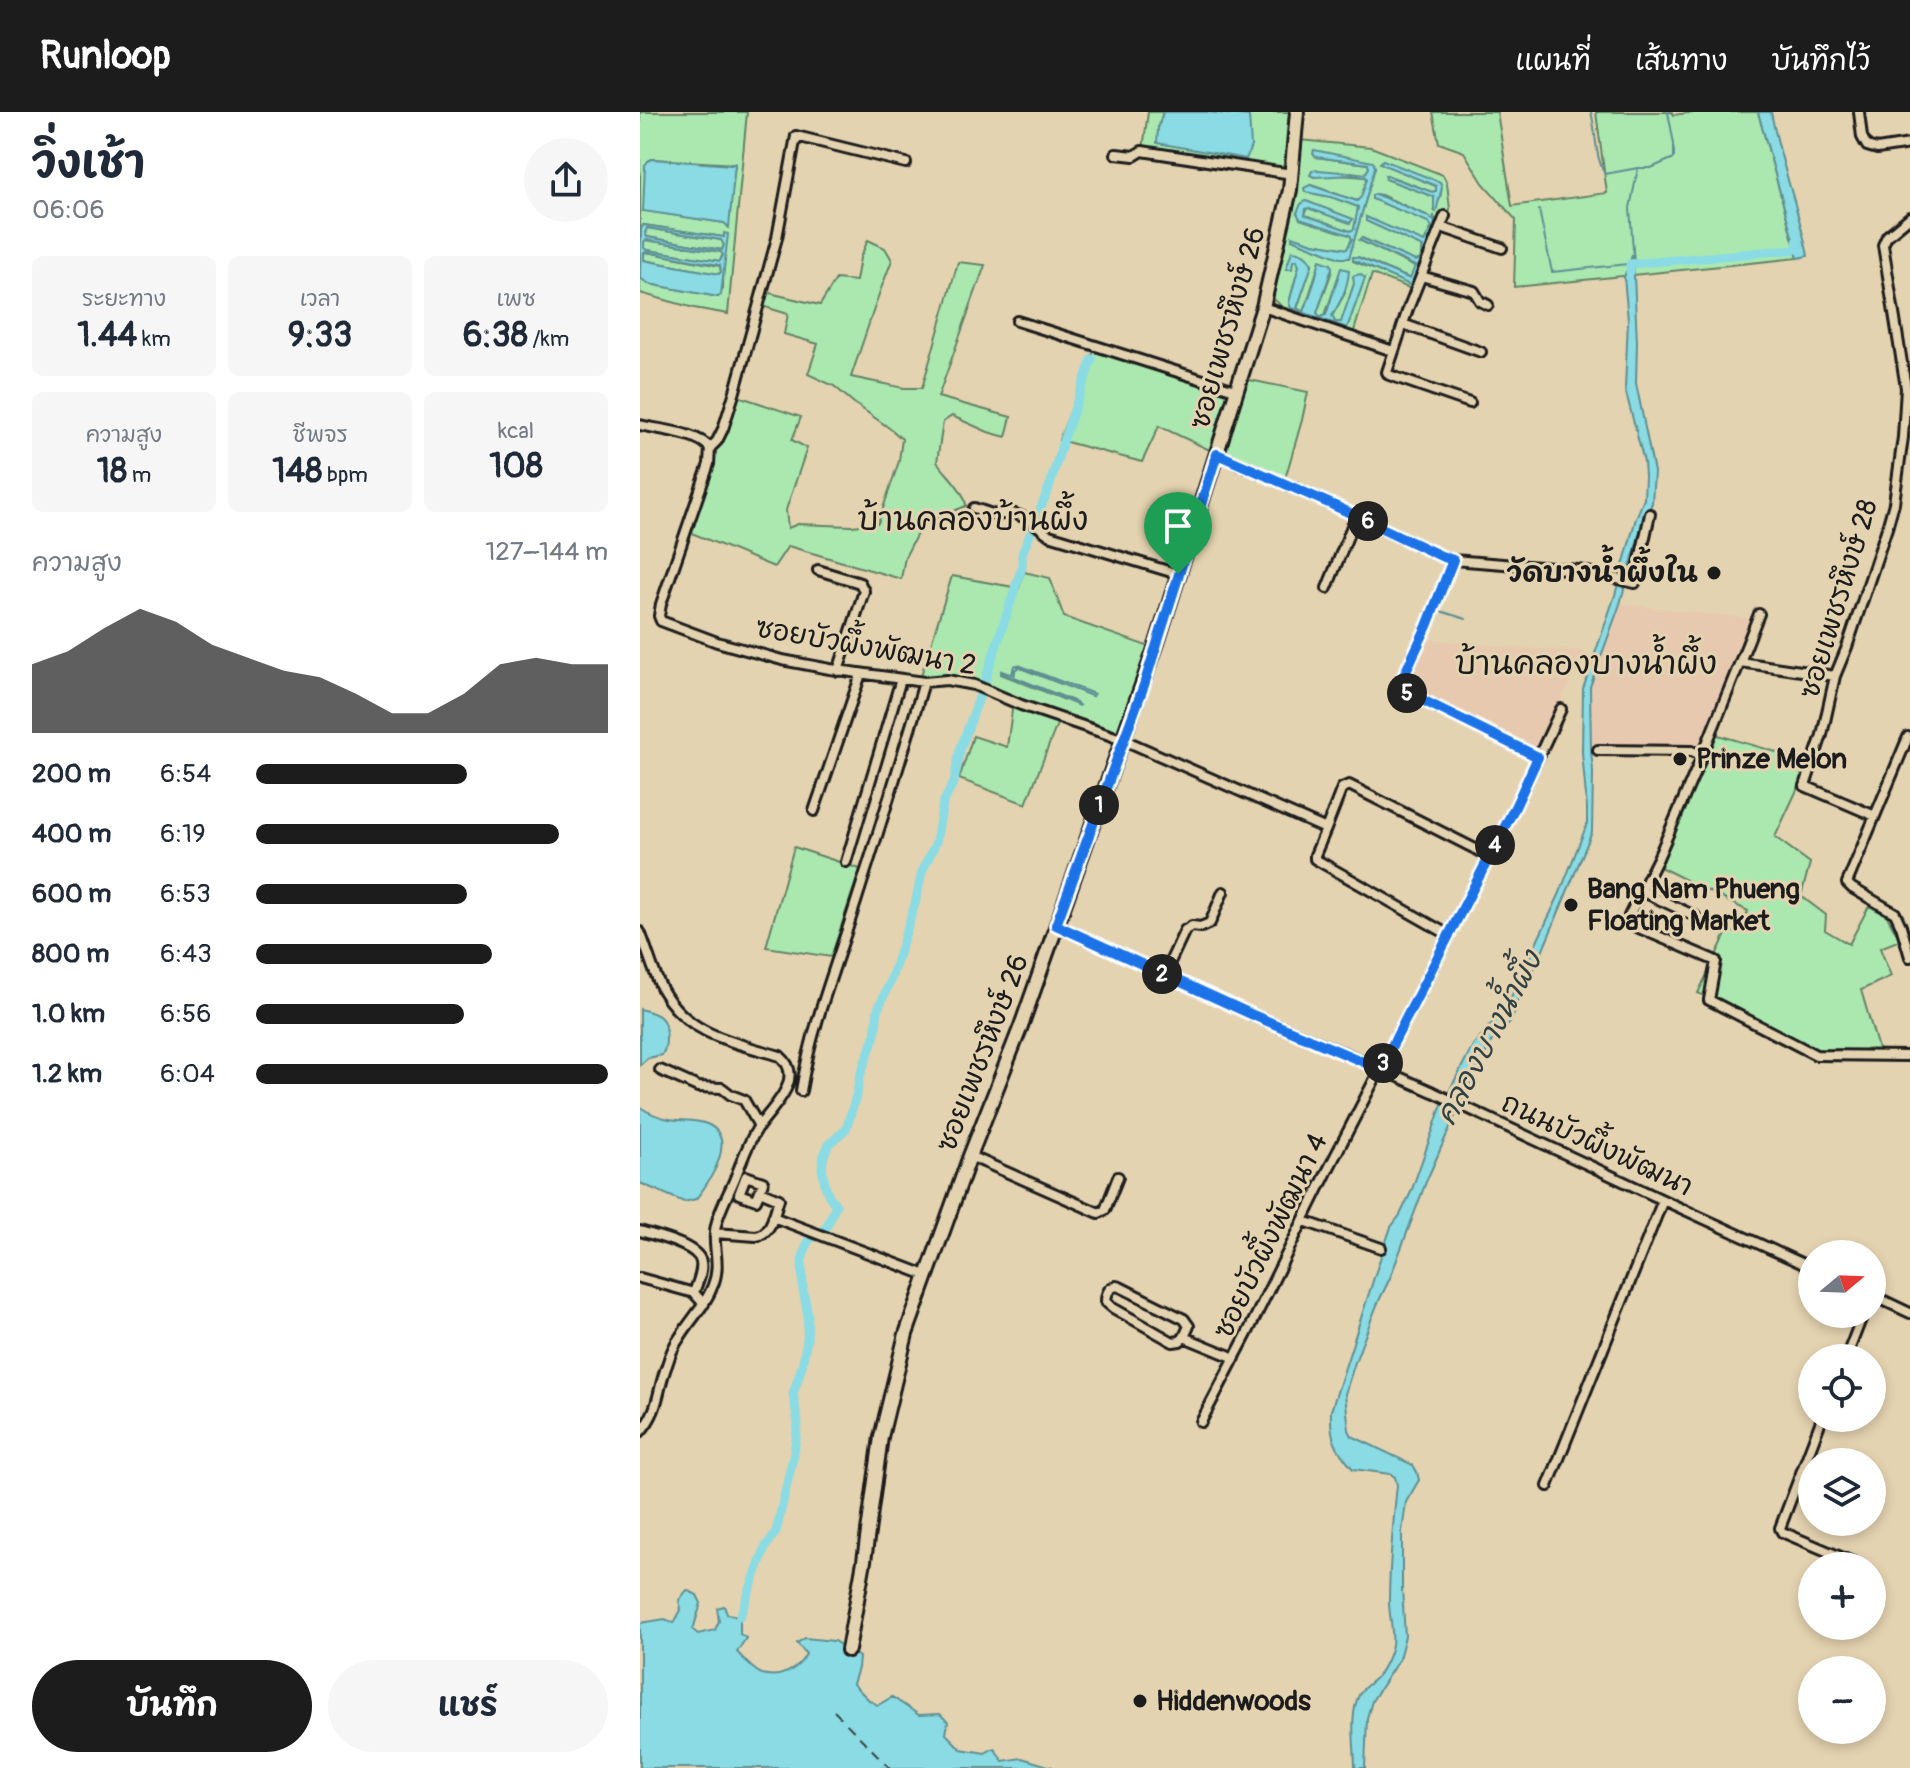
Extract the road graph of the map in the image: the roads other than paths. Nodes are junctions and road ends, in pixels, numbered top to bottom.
1 (1297, 112) edge
2 (1859, 112) edge
3 (1910, 144) edge
4 (1116, 154) dead end
5 (906, 163) dead end
6 (1292, 174) junction
7 (1445, 216) dead end
8 (1910, 217) edge
9 (1441, 227) junction
10 (1502, 248) dead end
11 (1421, 276) junction
12 (1488, 305) dead end
13 (1263, 307) junction
14 (1017, 321) dead end
15 (1403, 324) junction
16 (1393, 351) junction
17 (1481, 352) dead end
18 (1908, 388) edge
19 (1238, 391) junction
20 (1470, 403) dead end
21 (640, 425) edge
22 (1906, 439) edge
23 (710, 448) junction
24 (1217, 454) junction
25 (974, 508) dead end
26 (1650, 514) dead end
27 (1356, 516) junction
28 (1453, 560) junction
29 (818, 570) dead end
30 (1178, 574) junction
31 (1327, 588) dead end
32 (1759, 614) dead end
33 (1740, 662) junction
34 (838, 671) junction
35 (861, 674) junction
36 (1835, 676) junction
37 (901, 679) junction
38 (924, 682) junction
39 (1561, 709) dead end
40 (1908, 737) dead end
41 (1124, 740) junction
42 (1598, 750) dead end
43 (1702, 756) junction
44 (1538, 757) junction
45 (814, 811) dead end
46 (1875, 816) junction
47 (1326, 829) junction
48 (1489, 856) junction
49 (846, 862) dead end
50 (1641, 891) junction
51 (1223, 892) dead end
52 (1695, 916) dead end
53 (1056, 925) junction
54 (640, 932) edge
55 (1449, 935) junction
56 (1910, 957) edge
57 (1164, 975) junction
58 (1910, 1056) edge
59 (1380, 1069) junction
60 (660, 1070) dead end
61 (801, 1091) dead end
62 (759, 1126) junction
63 (970, 1156) junction
64 (1118, 1177) dead end
65 (760, 1191) dead end
66 (1663, 1200) junction
67 (773, 1217) junction
68 (1304, 1221) junction
69 (640, 1231) edge
70 (715, 1233) junction
71 (1381, 1248) dead end
72 (1798, 1262) edge
73 (926, 1275) junction
74 (640, 1278) edge
75 (694, 1293) junction
76 (1886, 1302) edge
77 (704, 1304) junction
78 (1910, 1313) edge
79 (1184, 1337) junction
80 (1235, 1358) junction
81 (1201, 1422) dead end
82 (640, 1432) edge
83 (1817, 1432) edge
84 (1548, 1486) dead end
85 (1829, 1552) edge
86 (848, 1650) dead end

1 - 6 street, ซอยเพชรหึงษ์ 26
2 - 3 street
4 - 6 street
5 - 23 street
6 - 13 street, ซอยเพชรหึงษ์ 26
7 - 9 street
8 - 18 street, ซอยเพชรหึงษ์ 28
9 - 10 street
9 - 11 street
11 - 12 street
11 - 15 street
13 - 16 street
13 - 19 street, ซอยเพชรหึงษ์ 26
14 - 19 street
15 - 16 street
15 - 17 street
16 - 20 street
18 - 22 street, ซอยเพชรหึงษ์ 28
19 - 24 street, ซอยเพชรหึงษ์ 26
21 - 23 street
22 - 36 street, ซอยเพชรหึงษ์ 28
23 - 34 street, ซอยบัวผึ้งพัฒนา 2
24 - 27 street
24 - 30 street, ซอยเพชรหึงษ์ 26
25 - 30 street
26 - 28 street
27 - 28 street
27 - 31 street
28 - 44 street
29 - 34 street
30 - 41 street, ซอยเพชรหึงษ์ 26
32 - 33 street
33 - 36 street
33 - 43 street
34 - 35 street, ซอยบัวผึ้งพัฒนา 2
35 - 37 street, ซอยบัวผึ้งพัฒนา 2
35 - 45 street
36 - 46 street, ซอยเพชรหึงษ์ 28
37 - 38 street, ซอยบัวผึ้งพัฒนา 2
37 - 49 street
38 - 41 street, ซอยบัวผึ้งพัฒนา 2
38 - 61 street
39 - 44 street, ซอยบัวผึ้งพัฒนา 4
40 - 46 street
41 - 47 street, ซอยบัวผึ้งพัฒนา 2
41 - 53 street, ซอยเพชรหึงษ์ 26
42 - 43 street
43 - 50 street
44 - 48 street, ซอยบัวผึ้งพัฒนา 4
46 - 56 street
47 - 48 street
47 - 55 street
48 - 55 street, ซอยบัวผึ้งพัฒนา 4
50 - 52 street
50 - 58 street
51 - 57 street
53 - 57 street, ถนนบัวผึ้งพัฒนา
53 - 63 street, ซอยเพชรหึงษ์ 26
54 - 62 street
55 - 59 street, ซอยบัวผึ้งพัฒนา 4
57 - 59 street, ถนนบัวผึ้งพัฒนา
59 - 66 street, ถนนบัวผึ้งพัฒนา
59 - 68 street, ซอยบัวผึ้งพัฒนา 4
60 - 62 street
62 - 70 street
63 - 64 street
63 - 73 street, ซอยเพชรหึงษ์ 26
65 - 67 street
66 - 72 street, ถนนบัวผึ้งพัฒนา
66 - 84 street
67 - 70 street
67 - 73 street
68 - 71 street
68 - 80 street, ซอยบัวผึ้งพัฒนา 4
69 - 75 street
70 - 77 street
73 - 86 street, ซอยเพชรหึงษ์ 26
74 - 75 street
75 - 77 street
76 - 78 street
77 - 82 street
79 - 79 street
79 - 80 street
80 - 81 street, ซอยบัวผึ้งพัฒนา 4
83 - 85 street

